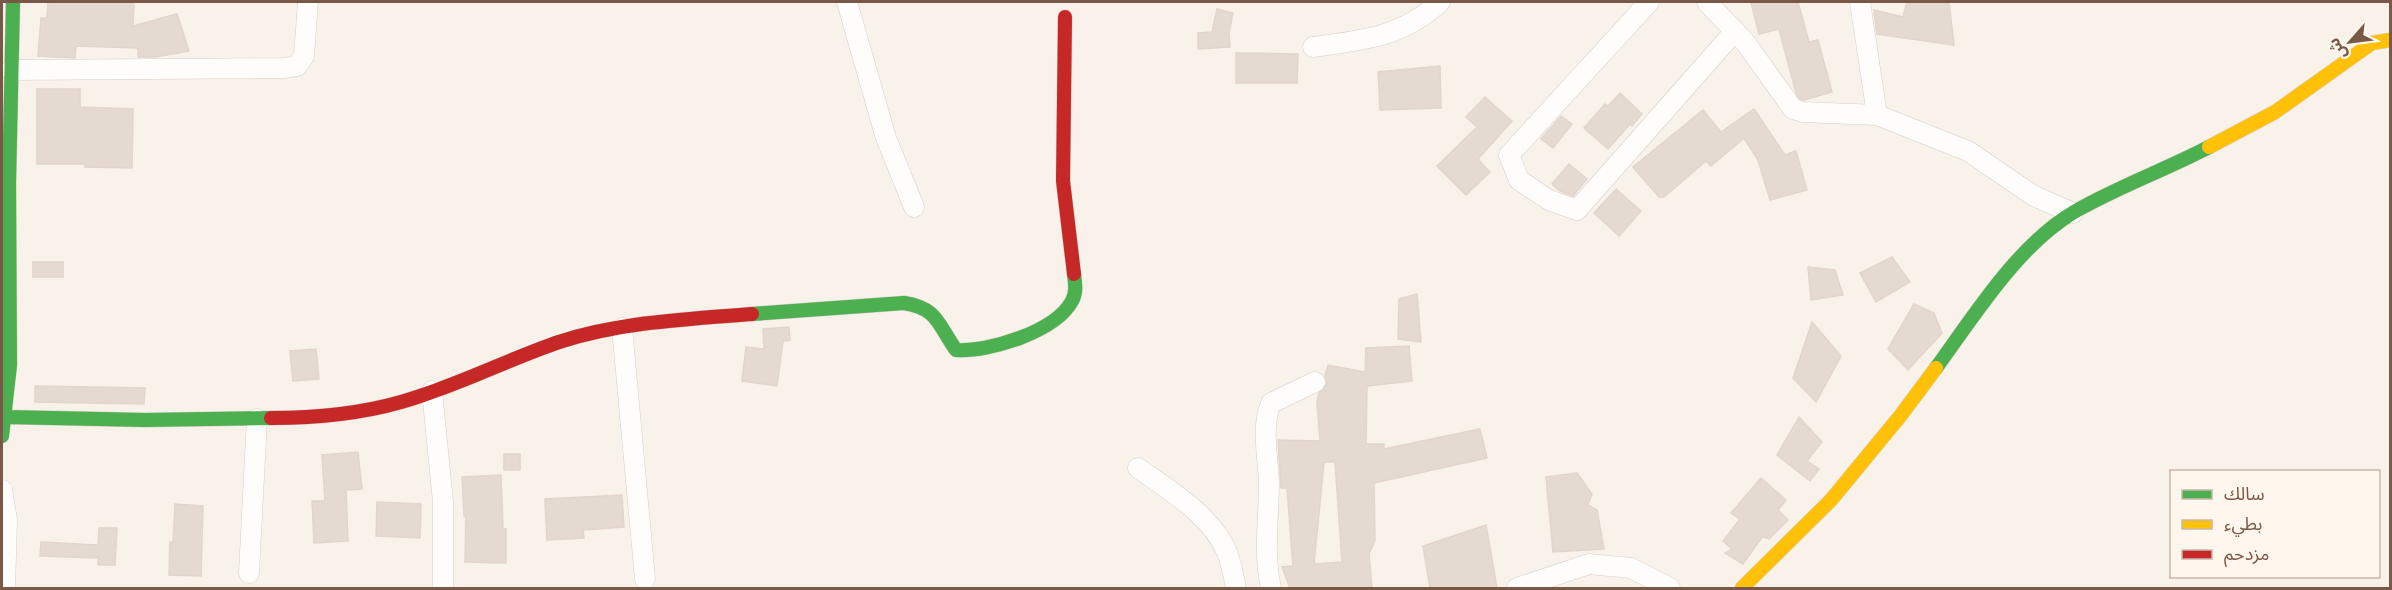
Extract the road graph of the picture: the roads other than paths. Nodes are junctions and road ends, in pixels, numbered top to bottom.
1 (13, 2) edge
2 (308, 2) edge
3 (848, 2) edge
4 (1440, 2) edge
5 (1649, 2) edge
6 (1707, 2) edge
7 (1860, 2) edge
8 (1065, 17) dead end
9 (1735, 31) junction
10 (2391, 40) edge
11 (1313, 47) dead end
12 (11, 70) junction
13 (1877, 115) junction
14 (914, 207) dead end
15 (2073, 213) junction
16 (622, 328) junction
17 (1315, 382) dead end
18 (432, 391) junction
19 (6, 417) junction
20 (257, 419) junction
21 (2, 436) edge
22 (1138, 468) dead end
23 (2, 490) edge
24 (249, 573) dead end
25 (645, 579) dead end
26 (5, 588) edge
27 (443, 588) edge
28 (1236, 588) edge
29 (1271, 588) edge
30 (1517, 588) edge
31 (1670, 588) edge
32 (1742, 588) edge

1 - 12 street
2 - 12 street
3 - 14 street
4 - 11 street
5 - 9 street
6 - 9 street
7 - 13 street
8 - 16 street
9 - 13 street
10 - 15 street
12 - 19 street
13 - 15 street
15 - 32 street
16 - 18 street
16 - 25 street
17 - 29 street
18 - 20 street
18 - 27 street
19 - 20 street
19 - 21 street
20 - 24 street
22 - 28 street
23 - 26 street
30 - 31 street

